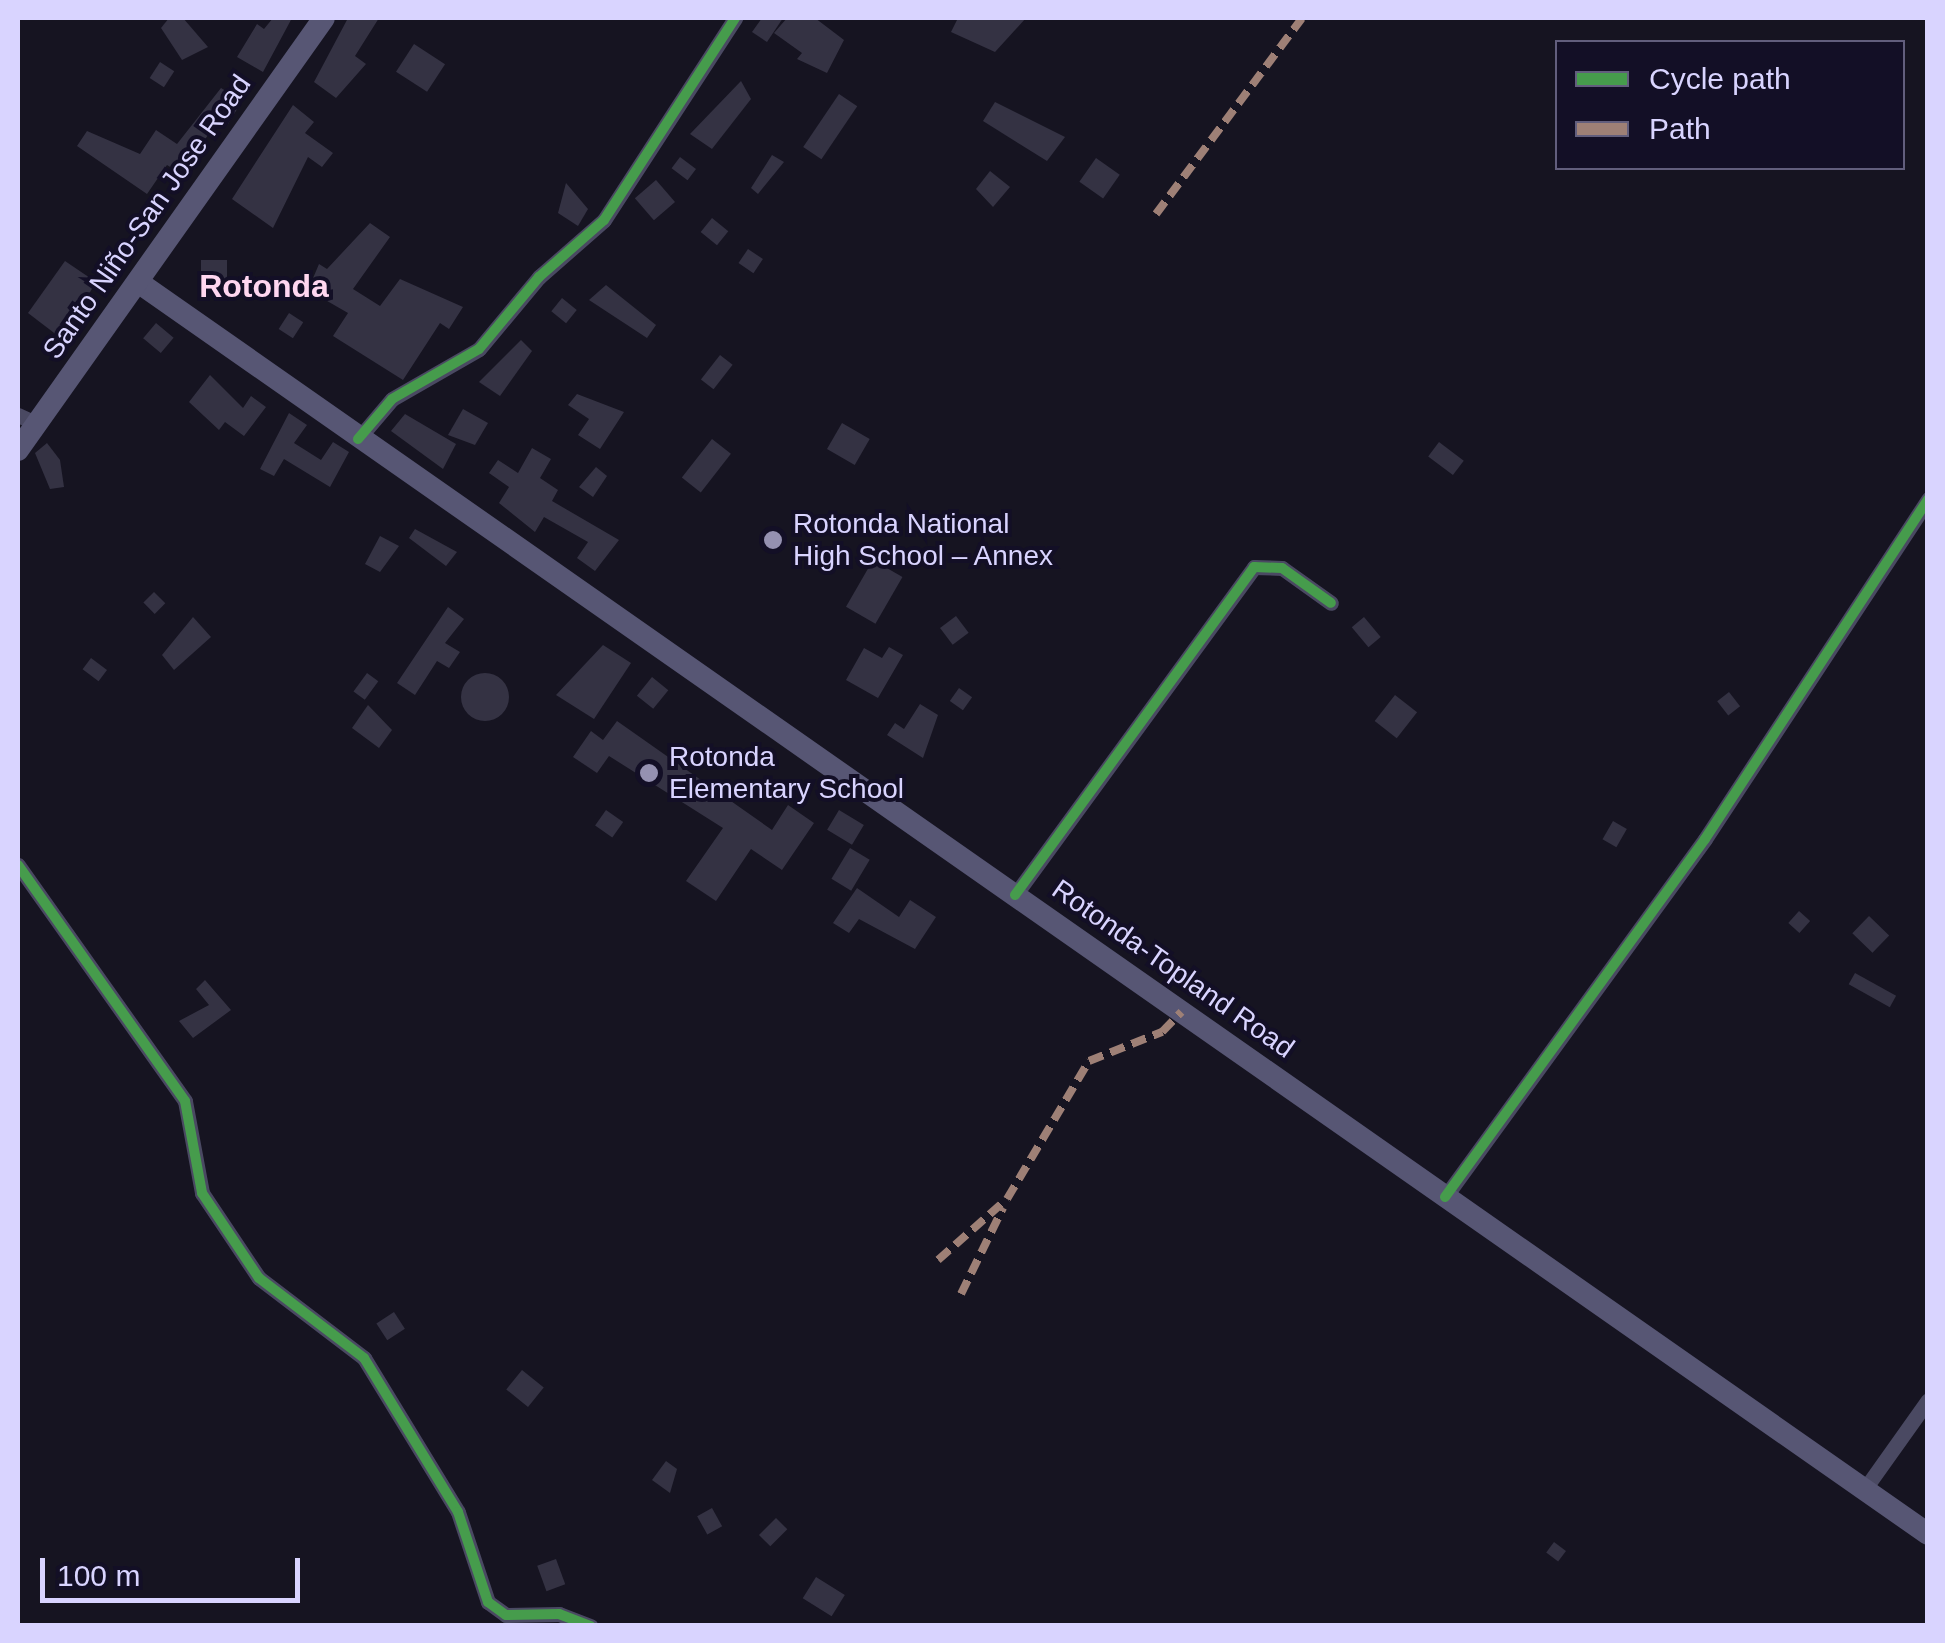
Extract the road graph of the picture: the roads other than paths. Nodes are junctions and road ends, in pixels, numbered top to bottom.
1 (324, 18) edge
2 (736, 18) edge
3 (138, 282) junction
4 (27, 420) edge
5 (358, 439) junction
6 (18, 450) edge
7 (1928, 498) edge
8 (1332, 603) dead end
9 (18, 865) edge
10 (1015, 895) junction
11 (1444, 1197) junction
12 (1928, 1400) edge
13 (1864, 1490) junction
14 (1928, 1534) edge
15 (592, 1626) edge

1 - 3 main road, Santo Niño-San Jose Road
2 - 5 street
3 - 4 main road, Santo Niño-San Jose Road
3 - 5 main road, Rotonda-Topland Road
4 - 6 main road, Santo Niño-San Jose Road
5 - 10 main road, Rotonda-Topland Road
7 - 11 street
8 - 10 street
9 - 15 street
10 - 11 main road, Rotonda-Topland Road
11 - 13 main road, Rotonda-Topland Road
12 - 13 street
13 - 14 main road, Rotonda-Topland Road

